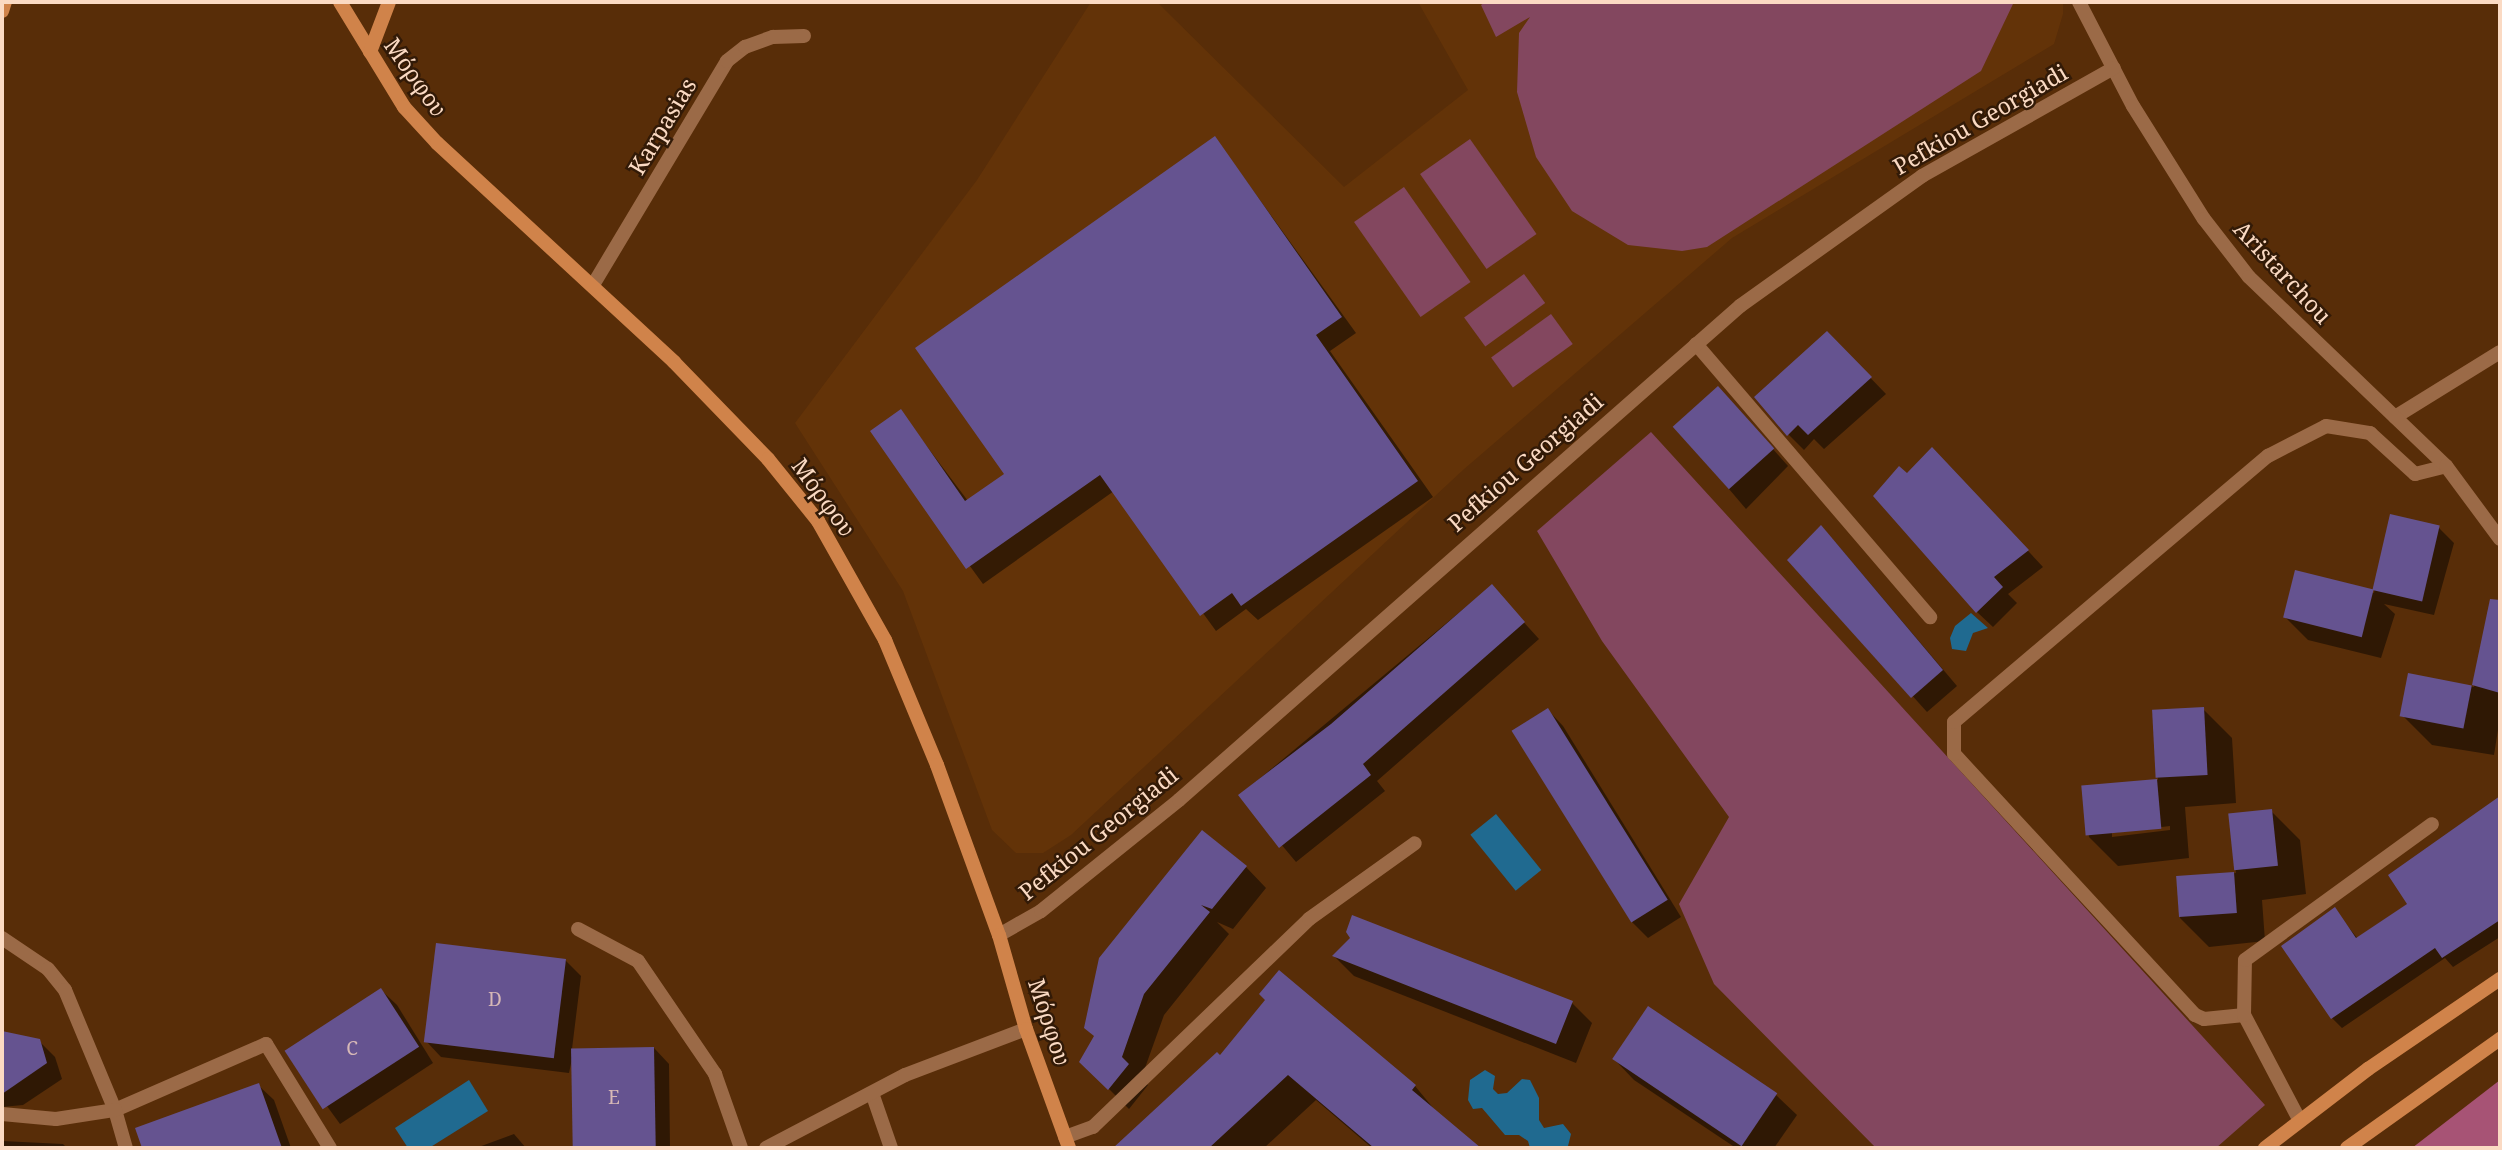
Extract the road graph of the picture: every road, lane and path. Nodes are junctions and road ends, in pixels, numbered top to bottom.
1 (5, 2) edge
2 (340, 2) edge
3 (389, 2) edge
4 (2080, 2) edge
5 (2, 11) edge
6 (804, 36) dead end
7 (370, 52) junction
8 (2115, 68) junction
9 (593, 285) junction
10 (1696, 344) junction
11 (2500, 352) edge
12 (2395, 417) junction
13 (2446, 466) junction
14 (2500, 539) edge
15 (1930, 617) dead end
16 (2432, 824) dead end
17 (1415, 843) dead end
18 (578, 929) dead end
19 (999, 936) junction
20 (2, 938) edge
21 (2500, 979) edge
22 (2244, 1015) junction
23 (1026, 1029) junction
24 (2500, 1039) edge
25 (872, 1093) junction
26 (115, 1111) junction
27 (2, 1114) edge
28 (2300, 1121) junction
29 (1067, 1143) edge
30 (125, 1148) edge
31 (330, 1148) edge
32 (741, 1148) edge
33 (766, 1148) edge
34 (891, 1148) edge
35 (2265, 1148) edge
36 (2347, 1148) edge

1 - 5 street
2 - 7 street, Μόρφου
3 - 7 street
4 - 8 street, Aristarchou
6 - 9 street, Karpasias
7 - 9 street, Μόρφου
8 - 10 street, Pefkiou Georgiadi
8 - 12 street, Aristarchou
9 - 19 street, Μόρφου
10 - 15 street
10 - 19 street, Pefkiou Georgiadi
11 - 12 street
12 - 13 street, Aristarchou
13 - 14 street, Aristarchou
13 - 22 street
16 - 22 street
17 - 29 street
18 - 32 street
19 - 23 street, Μόρφου
20 - 26 street
21 - 28 street
22 - 28 street
23 - 25 street
23 - 29 street, Μόρφου
24 - 36 street
25 - 33 street
25 - 34 street
26 - 27 street
26 - 30 street
26 - 31 street
28 - 35 street

